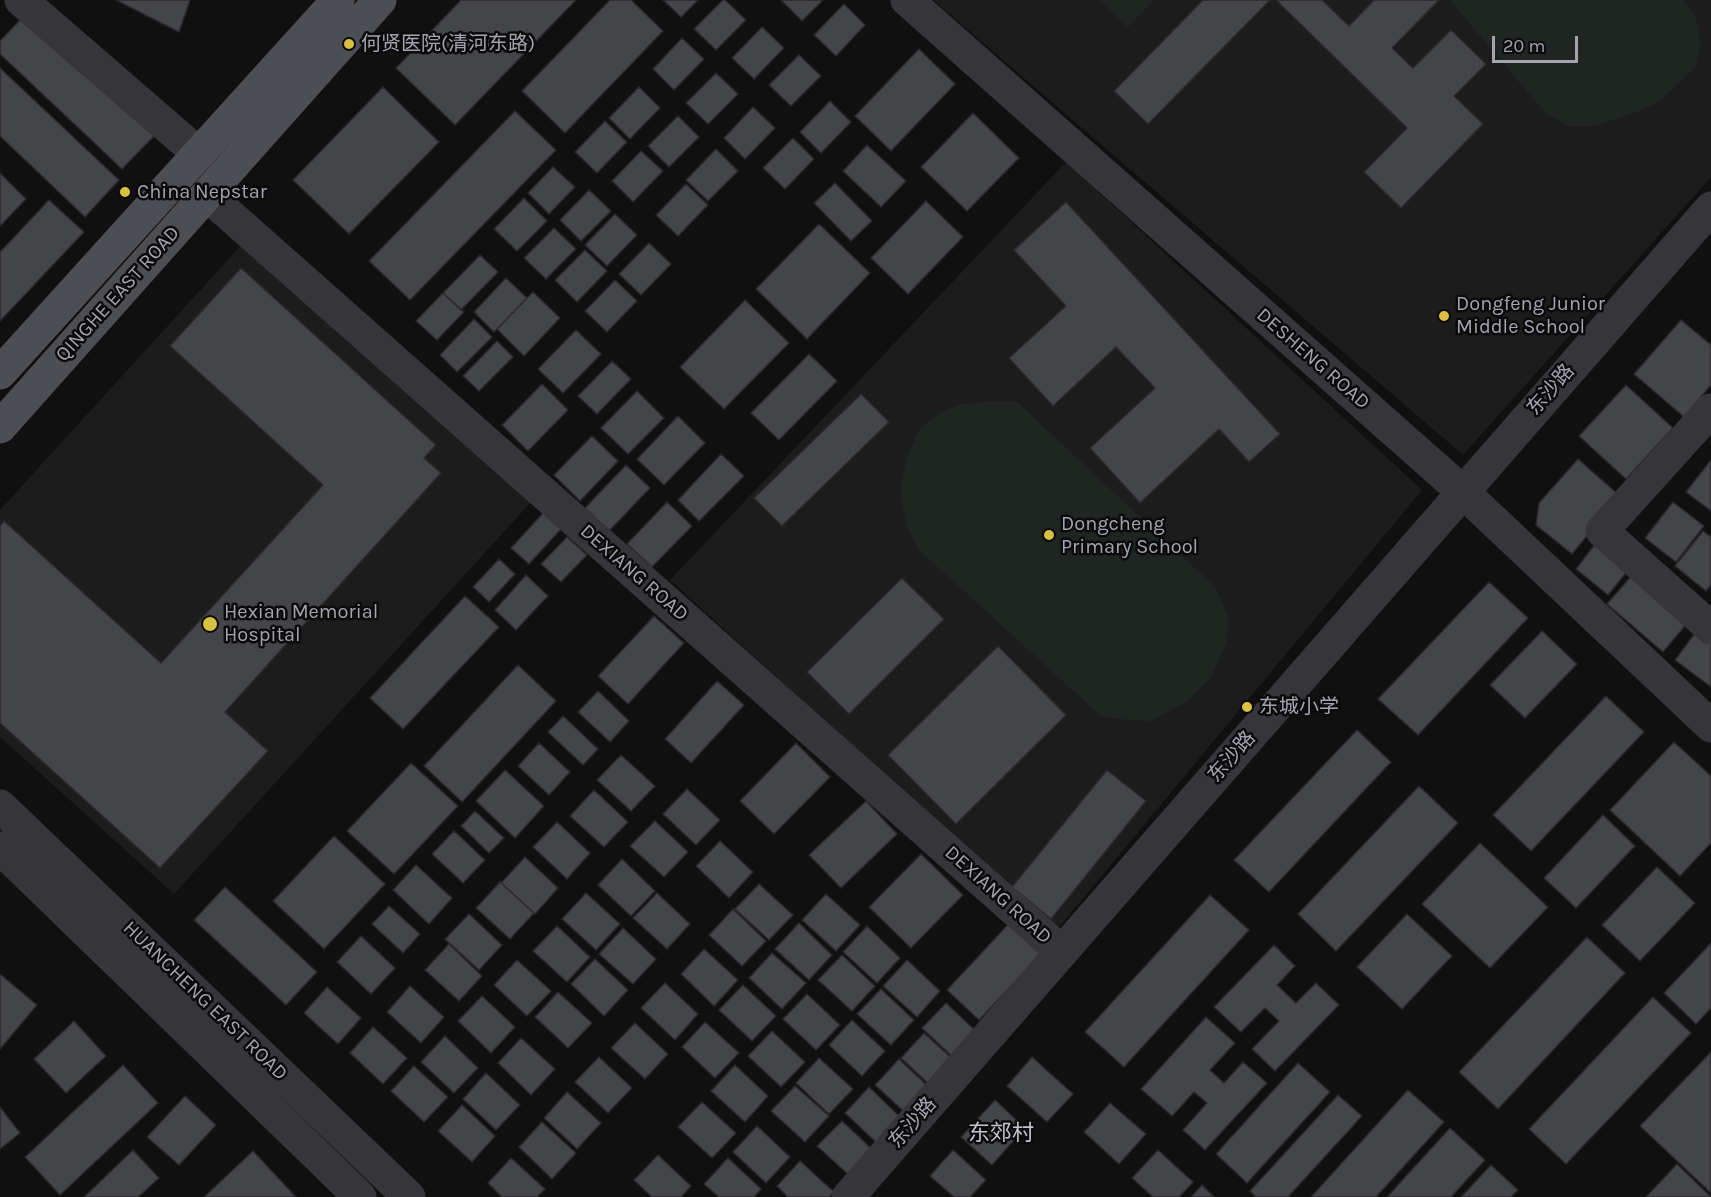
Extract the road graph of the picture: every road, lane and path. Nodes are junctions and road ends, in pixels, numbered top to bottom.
1 (21, 0) edge
2 (338, 0) edge
3 (380, 0) edge
4 (907, 0) edge
5 (199, 154) junction
6 (207, 195) junction
7 (1711, 208) edge
8 (0, 373) edge
9 (1711, 410) edge
10 (0, 427) edge
11 (1463, 492) junction
12 (1711, 628) edge
13 (1711, 726) edge
14 (0, 806) edge
15 (0, 848) edge
16 (1062, 952) junction
17 (360, 1197) edge
18 (409, 1197) edge
19 (848, 1197) edge

1 - 5 street
2 - 5 main road, QINGHE EAST ROAD
3 - 6 main road, QINGHE EAST ROAD
4 - 11 street, DESHENG ROAD
5 - 8 main road, QINGHE EAST ROAD
6 - 10 main road, QINGHE EAST ROAD
6 - 16 street, DEXIANG ROAD
7 - 11 street, 东沙路
9 - 12 street
11 - 13 street, DESHENG ROAD
11 - 16 street, 东沙路
14 - 18 street, HUANCHENG EAST ROAD
15 - 17 street, HUANCHENG EAST ROAD
16 - 19 street, 东沙路

